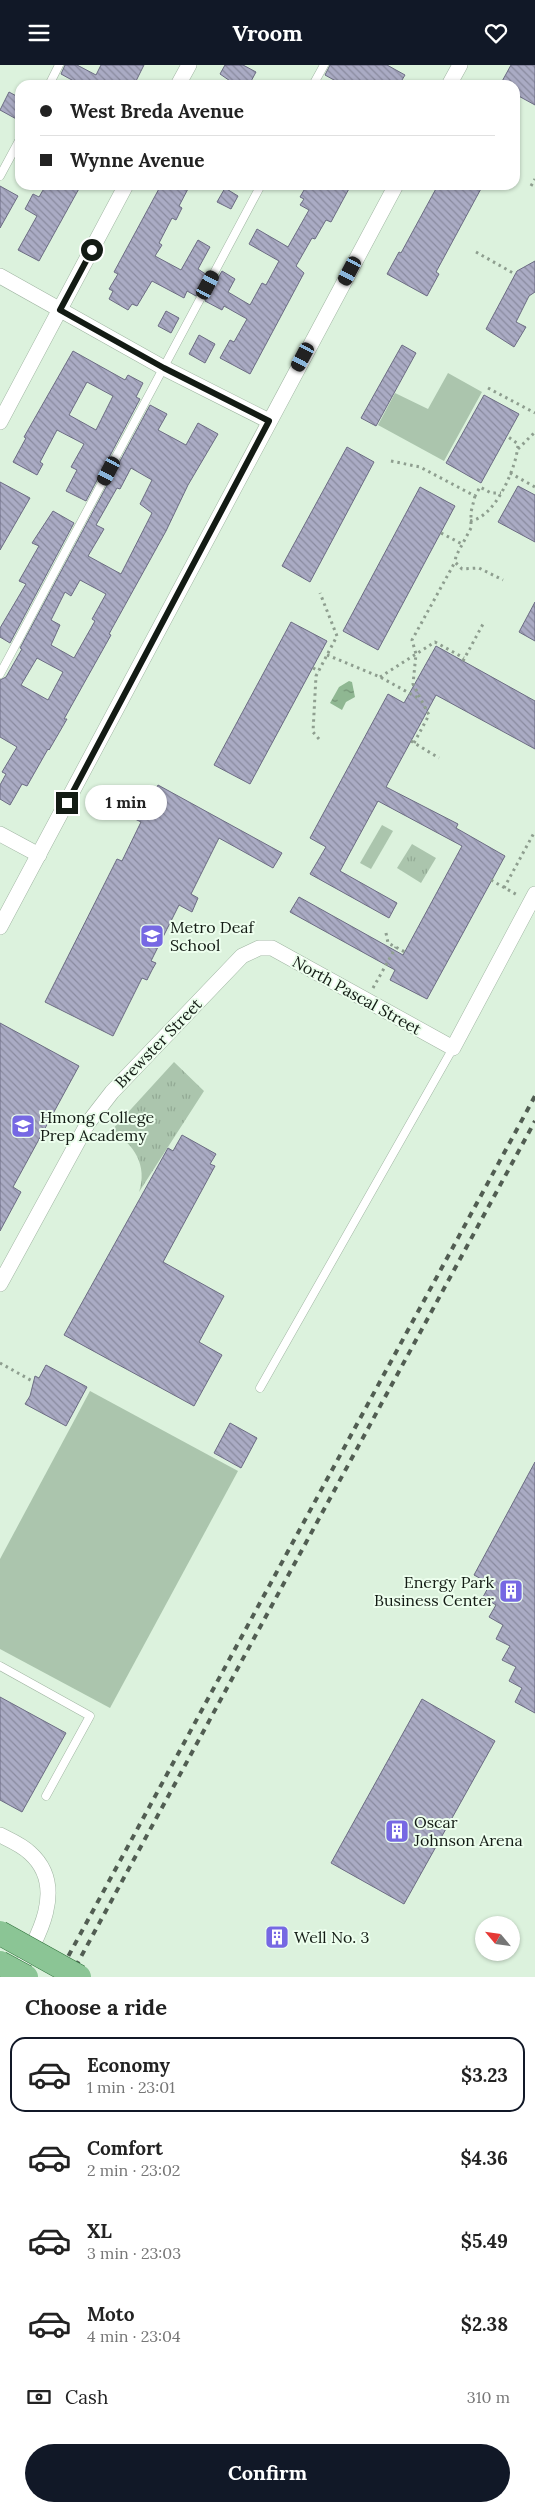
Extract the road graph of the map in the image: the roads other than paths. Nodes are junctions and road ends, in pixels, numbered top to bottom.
1 (59, 65) edge
2 (189, 65) edge
3 (324, 65) edge
4 (460, 65) edge
5 (52, 80) edge
6 (181, 80) edge
7 (316, 80) edge
8 (452, 80) edge
9 (15, 148) edge
10 (0, 176) edge
11 (123, 190) edge
12 (258, 190) edge
13 (393, 190) edge
14 (0, 276) edge
15 (60, 310) junction
16 (164, 368) junction
17 (269, 421) junction
18 (0, 422) edge
19 (0, 674) edge
20 (0, 834) edge
21 (39, 855) junction
22 (533, 898) edge
23 (0, 927) edge
24 (259, 948) joint
25 (453, 1048) junction
26 (0, 1284) edge
27 (260, 1388) dead end
28 (0, 1666) edge
29 (46, 1796) dead end
30 (0, 1835) edge
31 (0, 1933) edge
32 (0, 1963) edge
33 (25, 1968) edge
34 (14, 1977) edge
35 (79, 1977) edge

1 - 5 lane
2 - 6 street
3 - 7 lane
4 - 8 street
9 - 10 lane
11 - 15 street
12 - 16 lane
13 - 17 street
14 - 15 street
15 - 16 street
15 - 18 street
16 - 17 street
16 - 19 lane
17 - 21 street
20 - 21 street
21 - 23 street
22 - 25 street
24 - 25 street, North Pascal Street
24 - 26 street, Brewster Street
25 - 27 lane
28 - 29 lane
30 - 33 street
31 - 35 main road, bridge
32 - 33 main road, bridge
33 - 34 street

